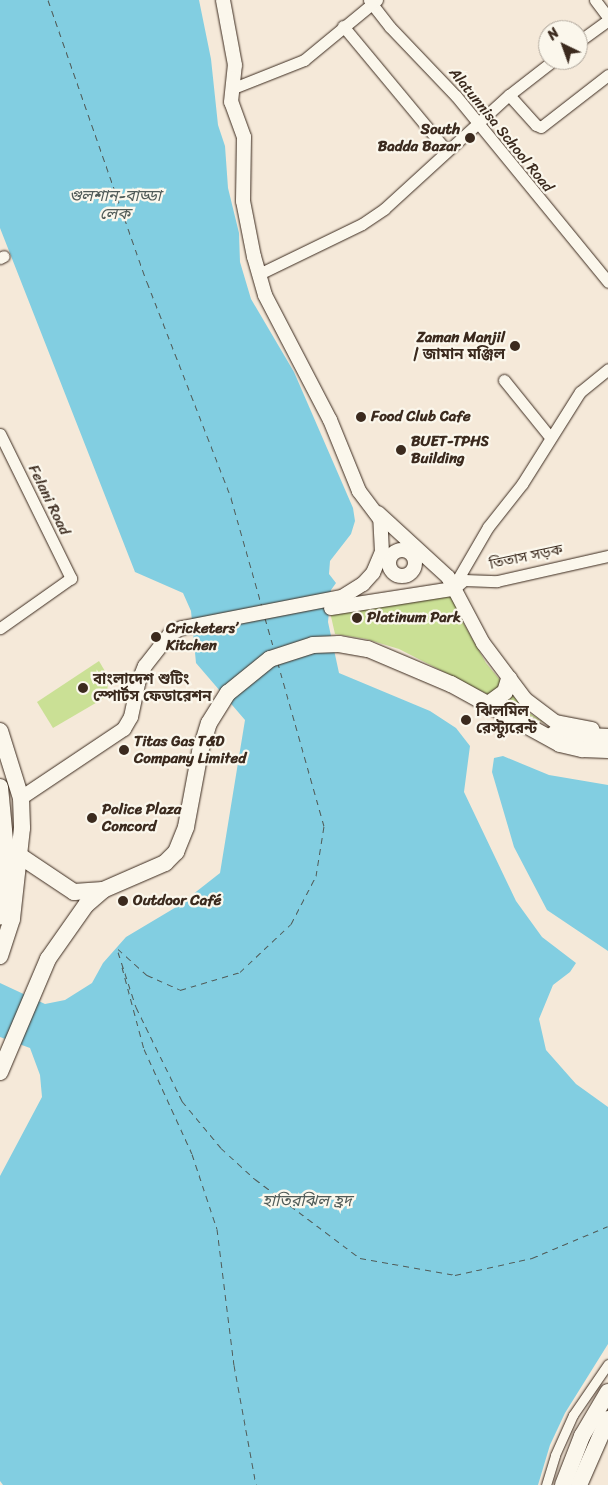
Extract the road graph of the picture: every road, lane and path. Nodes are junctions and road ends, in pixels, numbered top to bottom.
1 (223, 0) edge
2 (595, 0) edge
3 (373, 1) edge
4 (608, 18) edge
5 (343, 26) junction
6 (588, 34) edge
7 (541, 70) edge
8 (608, 75) edge
9 (232, 89) junction
10 (509, 95) junction
11 (476, 124) junction
12 (446, 150) junction
13 (259, 274) junction
14 (608, 282) edge
15 (608, 369) edge
16 (504, 380) dead end
17 (0, 434) edge
18 (550, 437) junction
19 (370, 507) junction
20 (416, 552) junction
21 (608, 556) edge
22 (385, 559) junction
23 (401, 577) junction
24 (452, 590) junction
25 (401, 597) junction
26 (347, 600) junction
27 (0, 628) edge
28 (509, 679) junction
29 (487, 705) junction
30 (532, 730) junction
31 (0, 731) edge
32 (608, 731) edge
33 (608, 737) edge
34 (608, 750) edge
35 (0, 787) edge
36 (21, 798) junction
37 (13, 855) junction
38 (103, 890) junction
39 (0, 917) edge
40 (0, 956) edge
41 (1, 1070) edge
42 (608, 1364) edge
43 (608, 1392) edge
44 (608, 1419) edge
45 (546, 1485) edge
46 (563, 1485) edge
47 (579, 1485) edge

1 - 9 street
2 - 4 street
3 - 5 street
3 - 11 street, Alatunnisa School Road
4 - 6 street
5 - 9 street
5 - 12 street
7 - 10 street
8 - 10 street
9 - 13 street
10 - 11 street
11 - 12 street
11 - 14 street, Alatunnisa School Road
12 - 13 street
13 - 19 street
15 - 18 street
16 - 18 street
17 - 27 street, Felani Road
18 - 24 street
19 - 20 street
19 - 22 street
20 - 22 street
20 - 23 street
20 - 24 street
21 - 24 street, তিতাস সড়ক
22 - 23 street
22 - 26 street
23 - 25 street
24 - 25 street
24 - 28 street
25 - 26 street
26 - 36 street
28 - 29 main road
28 - 32 street
29 - 30 main road
29 - 38 main road
30 - 33 main road
30 - 34 main road
31 - 36 main road
35 - 37 main road
36 - 37 main road
37 - 38 main road
37 - 39 main road
37 - 40 main road
38 - 41 main road
42 - 45 street
43 - 46 main road
44 - 47 main road

